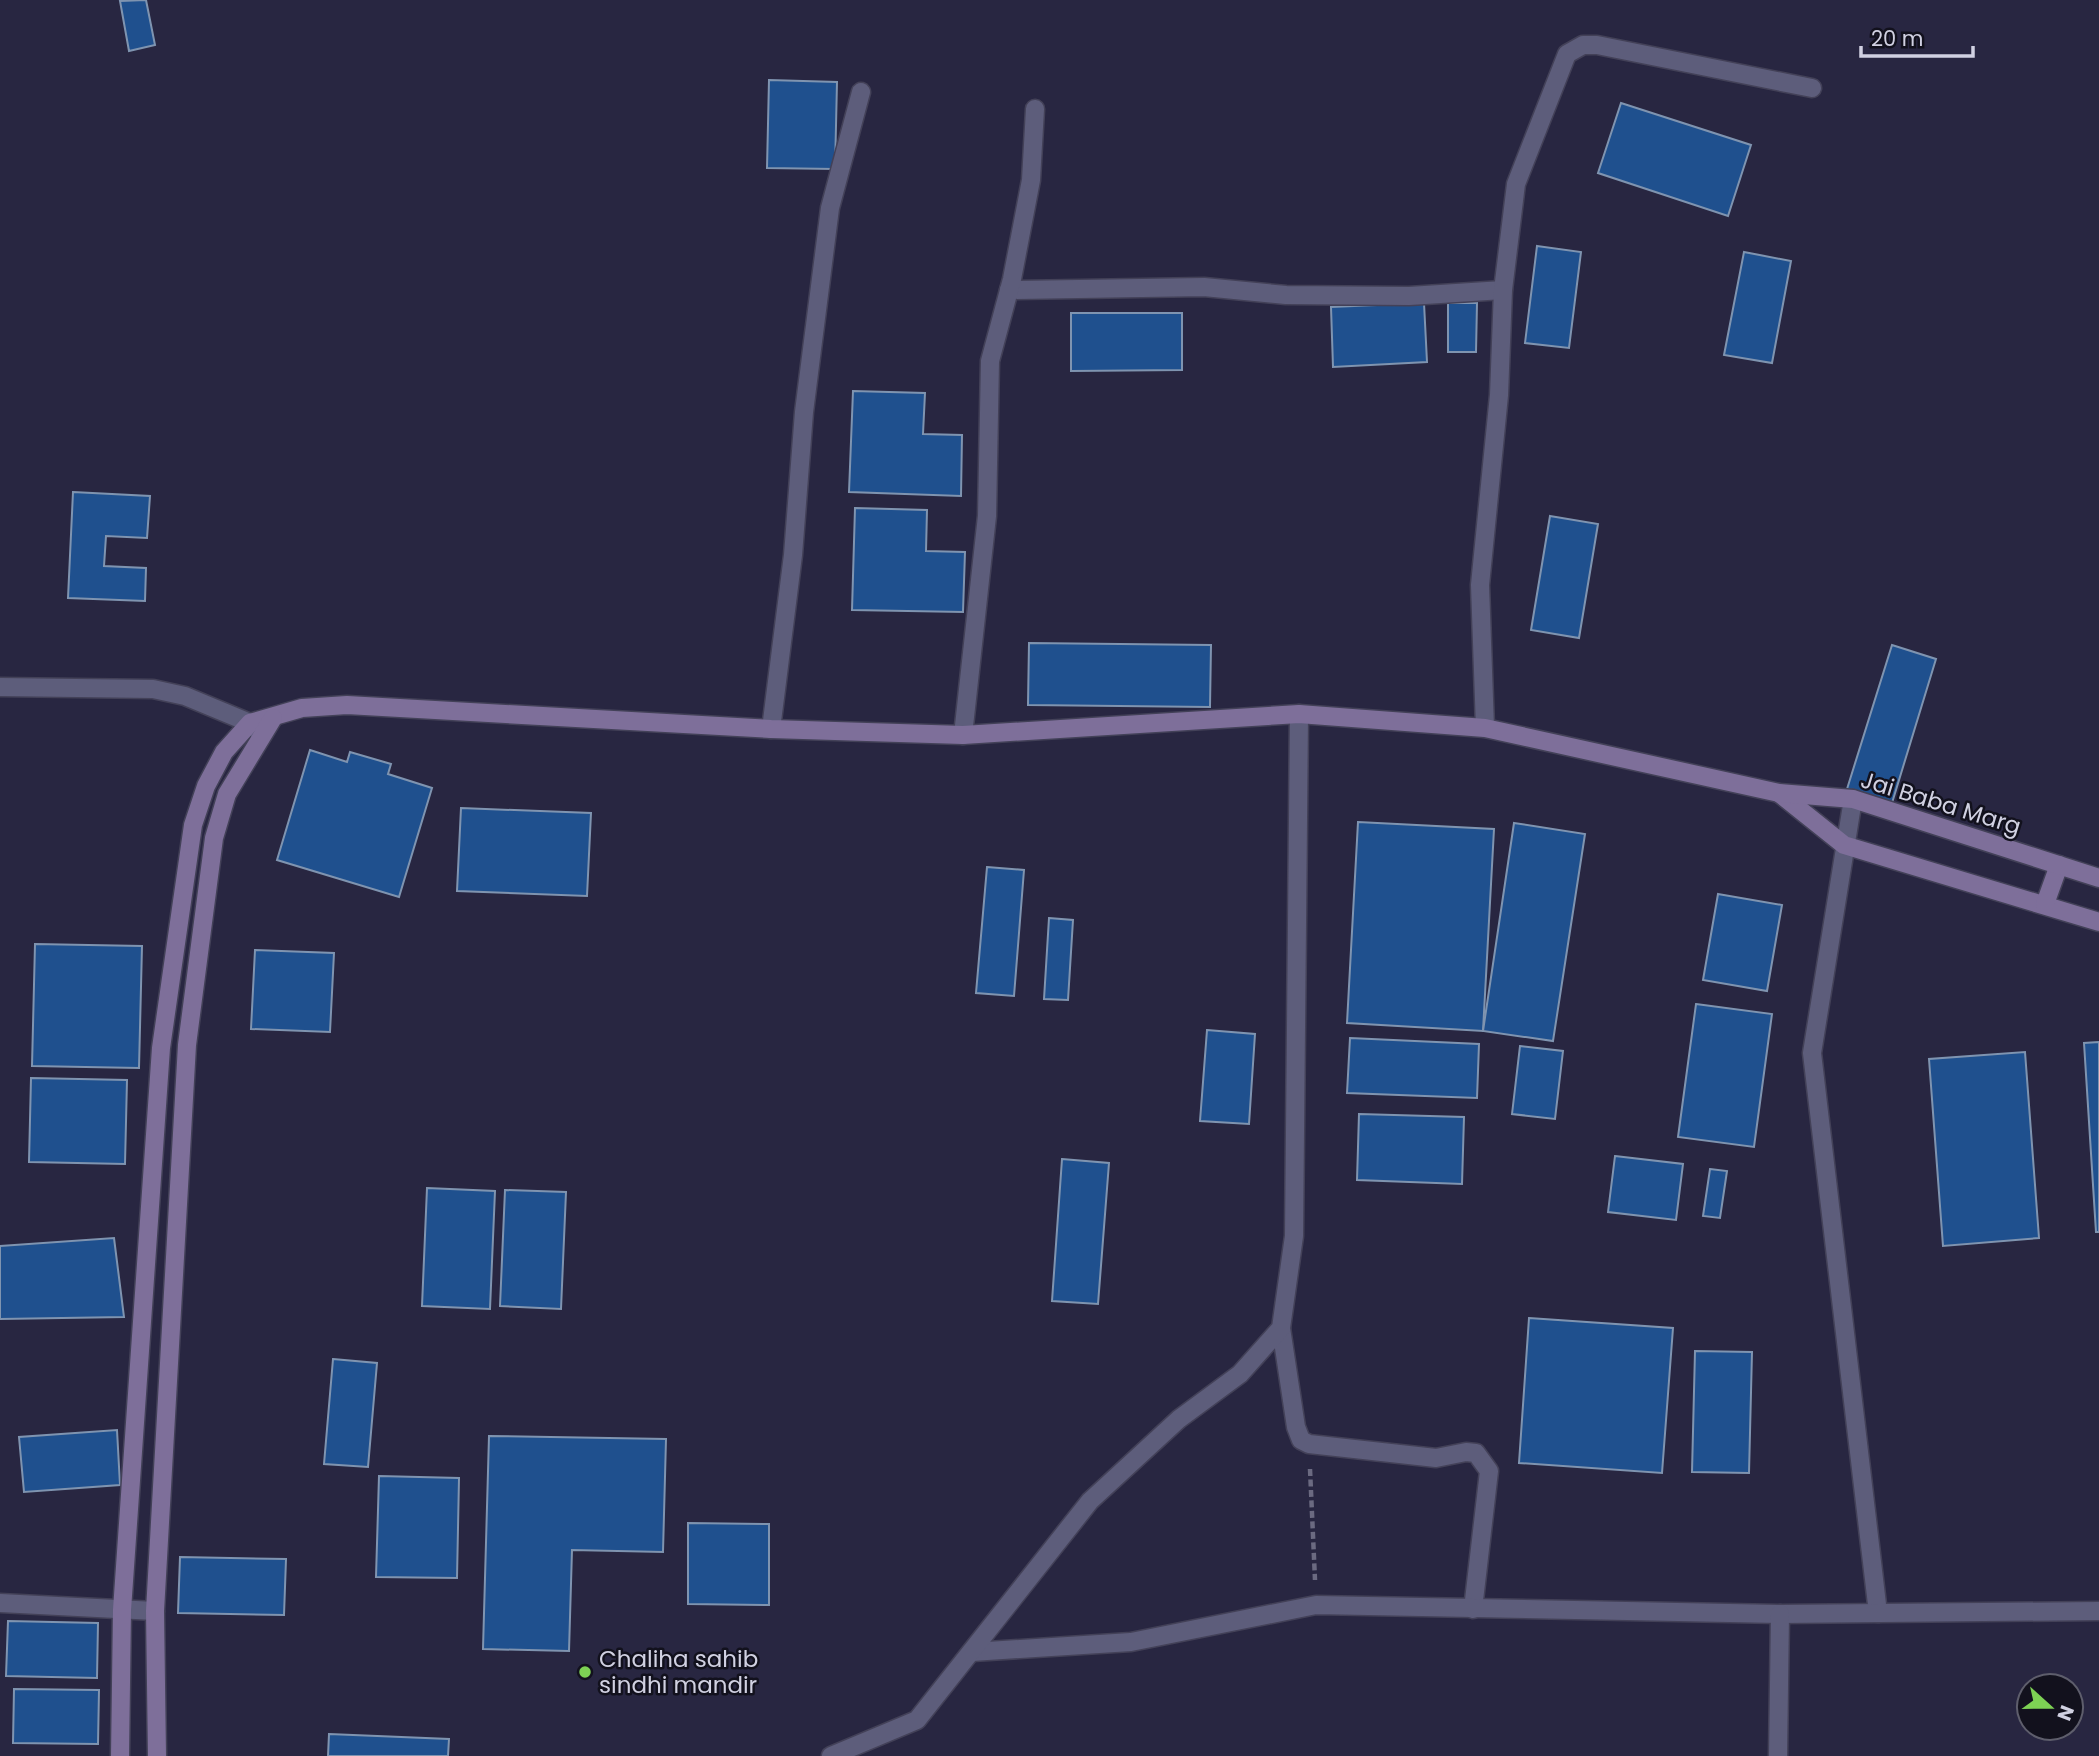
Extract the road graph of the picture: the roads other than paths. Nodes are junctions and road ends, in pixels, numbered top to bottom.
1 (1812, 88) dead end
2 (862, 92) dead end
3 (1034, 109) dead end
4 (1009, 290) junction
5 (1503, 290) junction
6 (0, 687) edge
7 (1299, 713) junction
8 (1485, 728) junction
9 (256, 729) junction
10 (771, 729) junction
11 (963, 735) junction
12 (1779, 793) junction
13 (1853, 799) junction
14 (1844, 845) junction
15 (2059, 865) junction
16 (2099, 878) edge
17 (2045, 904) junction
18 (2099, 922) edge
19 (1281, 1328) junction
20 (0, 1603) edge
21 (1473, 1609) junction
22 (122, 1611) junction
23 (155, 1611) junction
24 (2099, 1611) edge
25 (1878, 1613) junction
26 (1780, 1614) junction
27 (972, 1652) junction
28 (120, 1756) edge
29 (157, 1756) edge
30 (831, 1756) edge
31 (1778, 1756) edge

1 - 5 street
2 - 10 street
3 - 4 street
4 - 5 street
4 - 11 street
5 - 8 street
6 - 9 street
7 - 8 street, Jai Baba Marg
7 - 11 street, Jai Baba Marg
7 - 19 street
8 - 12 street, Jai Baba Marg
9 - 10 street, Jai Baba Marg
9 - 22 street
9 - 23 street
10 - 11 street, Jai Baba Marg
12 - 13 street, Jai Baba Marg
12 - 14 street
13 - 14 street
13 - 15 street, Jai Baba Marg
14 - 17 street
14 - 25 street
15 - 16 street, Jai Baba Marg
15 - 17 street
17 - 18 street
19 - 21 street
19 - 27 street
20 - 22 street
21 - 26 street
21 - 27 street
22 - 23 street
22 - 28 street
23 - 29 street
24 - 25 street
25 - 26 street
26 - 31 street
27 - 30 street

